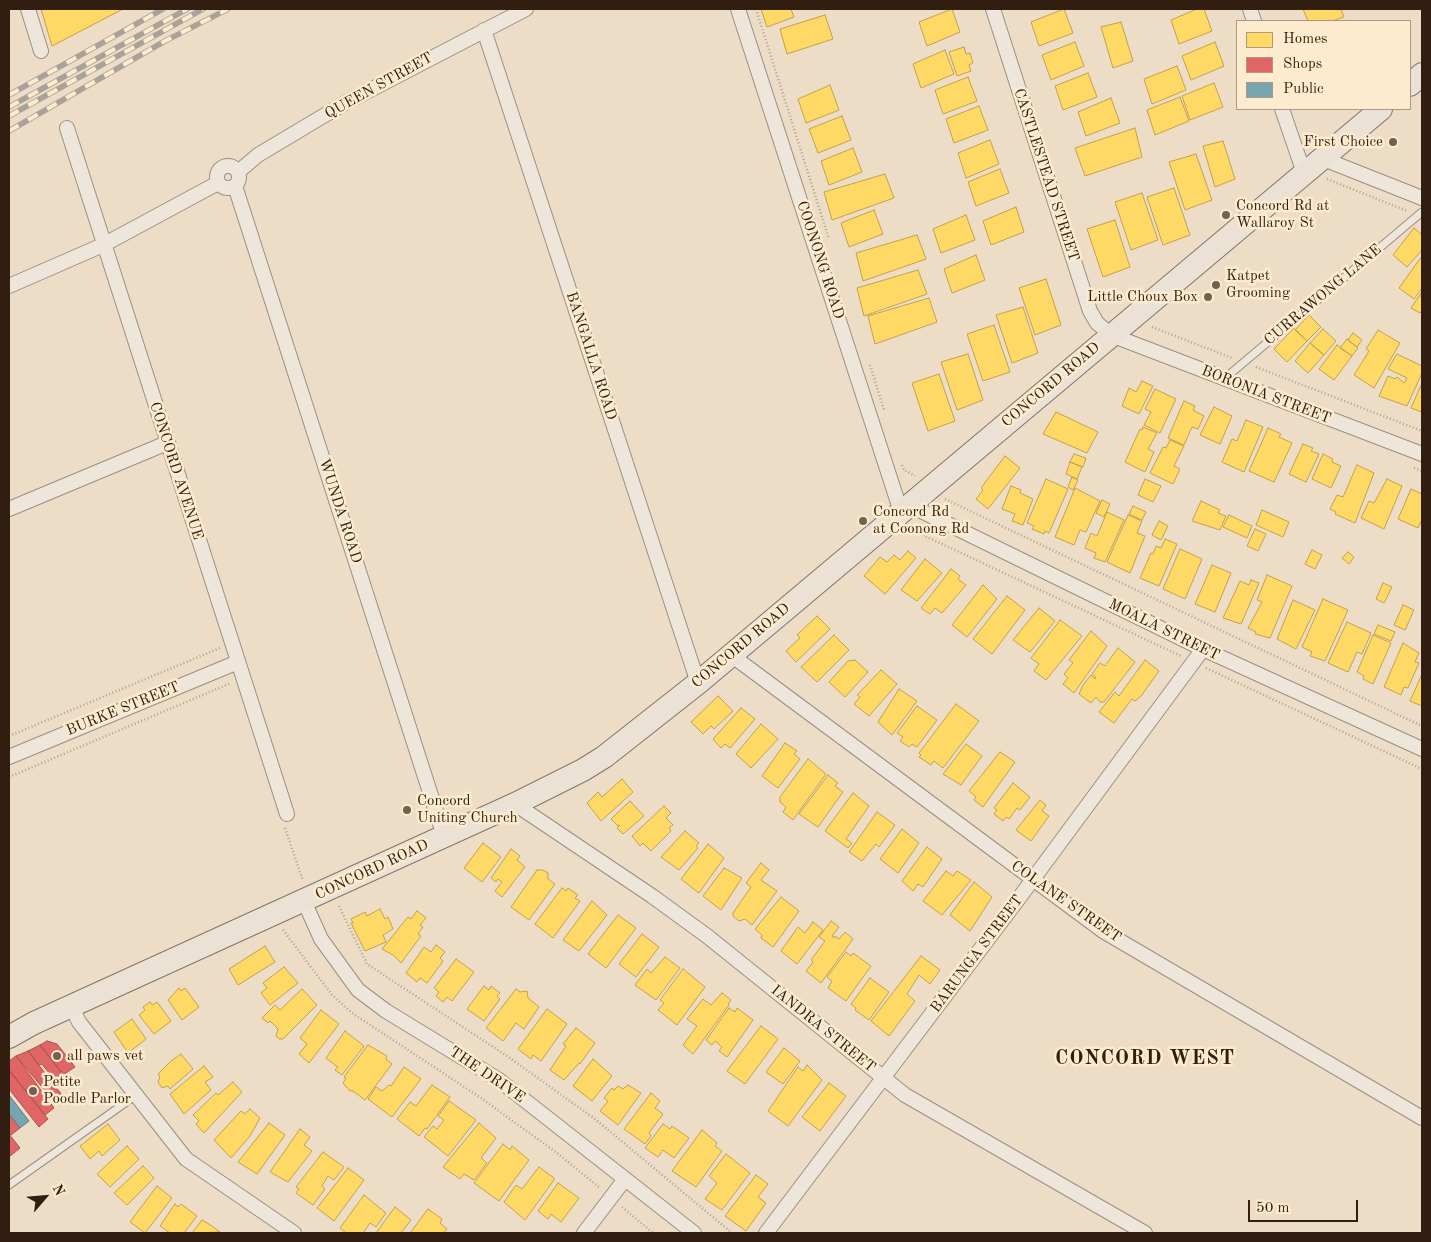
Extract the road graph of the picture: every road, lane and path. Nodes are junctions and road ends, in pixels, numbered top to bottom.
1 (28, 9) edge
2 (526, 9) edge
3 (738, 9) edge
4 (756, 9) edge
5 (993, 9) edge
6 (484, 30) junction
7 (41, 51) dead end
8 (1422, 74) edge
9 (1411, 83) edge
10 (1282, 110) edge
11 (1379, 110) edge
12 (66, 128) dead end
13 (1324, 169) junction
14 (238, 172) junction
15 (1304, 173) junction
16 (218, 182) junction
17 (235, 186) junction
18 (1422, 198) edge
19 (1420, 214) edge
20 (103, 245) junction
21 (832, 247) dead end
22 (9, 286) edge
23 (1152, 327) dead end
24 (1111, 335) junction
25 (868, 359) dead end
26 (1244, 362) junction
27 (1224, 379) junction
28 (886, 416) dead end
29 (1422, 431) edge
30 (167, 443) junction
31 (1422, 454) edge
32 (901, 462) dead end
33 (915, 476) dead end
34 (944, 499) dead end
35 (9, 509) edge
36 (906, 515) junction
37 (226, 646) dead end
38 (1203, 649) junction
39 (731, 655) junction
40 (1184, 658) dead end
41 (238, 662) junction
42 (1205, 668) dead end
43 (235, 681) dead end
44 (698, 683) junction
45 (1422, 726) edge
46 (9, 736) edge
47 (1422, 749) edge
48 (9, 757) edge
49 (1422, 769) edge
50 (9, 777) edge
51 (515, 804) junction
52 (287, 814) joint
53 (444, 836) junction
54 (1032, 880) junction
55 (303, 891) junction
56 (339, 906) dead end
57 (282, 930) dead end
58 (70, 1006) junction
59 (9, 1037) edge
60 (884, 1078) junction
61 (136, 1096) junction
62 (1422, 1118) edge
63 (625, 1179) junction
64 (9, 1185) edge
65 (600, 1188) dead end
66 (618, 1204) dead end
67 (294, 1233) edge
68 (584, 1233) edge
69 (653, 1233) edge
70 (694, 1233) edge
71 (732, 1233) edge
72 (766, 1233) edge
73 (1145, 1233) edge

1 - 7 street
2 - 6 street, QUEEN STREET
3 - 36 street, COONONG ROAD
4 - 21 path
5 - 24 street, CASTLESTEAD STREET
6 - 14 street, QUEEN STREET
6 - 44 street, BANGALLA ROAD
8 - 9 main road
10 - 15 street
11 - 13 main road, CONCORD ROAD
12 - 20 street, CONCORD AVENUE
13 - 15 main road, CONCORD ROAD
13 - 18 street
13 - 19 path
14 - 16 street
14 - 17 street
15 - 24 main road, CONCORD ROAD
16 - 17 street
16 - 20 street
17 - 53 street, WUNDA ROAD
19 - 26 lane, CURRAWONG LANE
20 - 22 street
20 - 30 street, CONCORD AVENUE
23 - 26 path
24 - 27 street, BORONIA STREET
24 - 36 main road, CONCORD ROAD
25 - 28 path
26 - 27 lane, CURRAWONG LANE
26 - 29 path
27 - 31 street, BORONIA STREET
30 - 35 street
30 - 41 street, CONCORD AVENUE
32 - 33 path
34 - 45 path
36 - 38 street, MOALA STREET
36 - 39 main road, CONCORD ROAD
36 - 40 path
37 - 46 path
38 - 47 street, MOALA STREET
38 - 54 street, BARUNGA STREET
39 - 44 main road, CONCORD ROAD
39 - 54 street, COLANE STREET
41 - 48 street, BURKE STREET
41 - 52 street, CONCORD AVENUE
42 - 49 path
43 - 50 path
44 - 51 main road, CONCORD ROAD
51 - 53 main road, CONCORD ROAD
51 - 60 street, IANDRA STREET
52 - 55 path
53 - 55 main road, CONCORD ROAD
54 - 60 street, BARUNGA STREET
54 - 62 street, COLANE STREET
55 - 58 main road, CONCORD ROAD
55 - 63 street, THE DRIVE
56 - 71 path
57 - 65 path
58 - 59 main road, CONCORD ROAD
58 - 61 street
60 - 72 street, BARUNGA STREET
60 - 73 street, IANDRA STREET
61 - 64 lane
61 - 67 street
63 - 68 street
63 - 70 street, THE DRIVE
66 - 69 path

